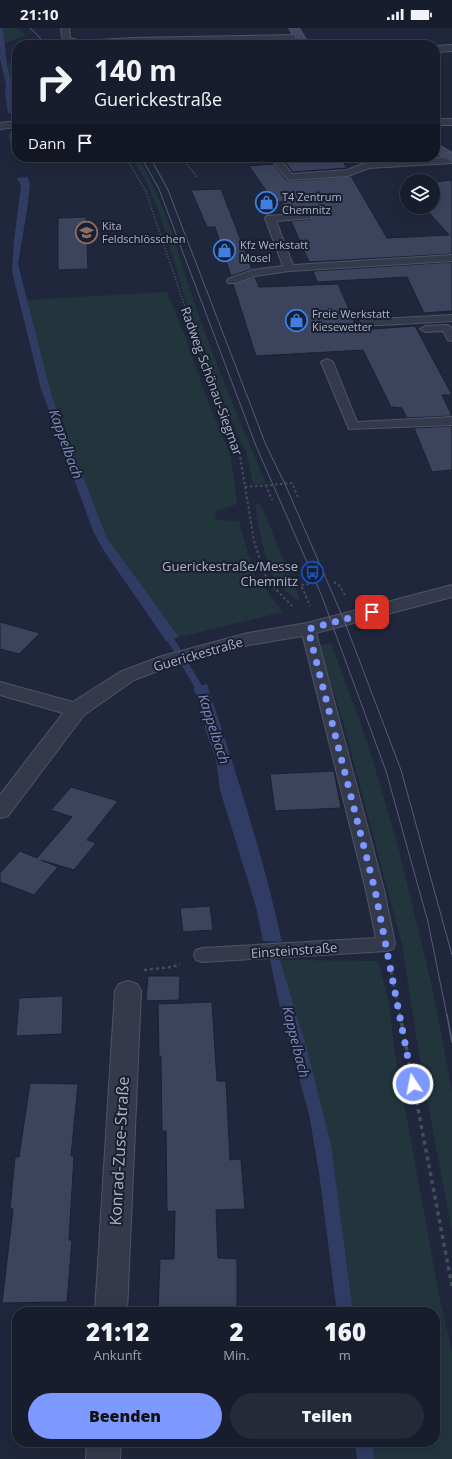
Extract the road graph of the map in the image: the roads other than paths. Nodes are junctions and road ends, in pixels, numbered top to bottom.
1 (65, 28) edge
2 (220, 28) edge
3 (299, 36) edge
4 (224, 38) junction
5 (69, 40) edge
6 (189, 40) edge
7 (452, 48) edge
8 (440, 49) edge
9 (440, 122) edge
10 (452, 122) edge
11 (12, 125) edge
12 (0, 126) edge
13 (440, 151) edge
14 (440, 159) edge
15 (452, 159) edge
16 (278, 162) edge
17 (342, 162) dead end
18 (378, 162) edge
19 (350, 172) junction
20 (308, 216) dead end
21 (452, 258) edge
22 (289, 268) junction
23 (232, 281) dead end
24 (452, 318) edge
25 (363, 323) road end
26 (423, 329) dead end
27 (452, 338) edge
28 (327, 362) road end
29 (439, 413) dead end
30 (452, 414) edge
31 (452, 421) edge
32 (452, 592) edge
33 (313, 628) junction
34 (0, 688) edge
35 (76, 710) junction
36 (0, 811) edge
37 (203, 955) dead end
38 (134, 980) road end
39 (110, 1307) edge
40 (104, 1447) edge
41 (103, 1459) edge

1 - 5 lane
2 - 4 lane
3 - 4 lane
4 - 6 lane
7 - 8 street
9 - 10 street
11 - 12 street
13 - 15 main road
14 - 15 lane
16 - 19 lane
17 - 19 lane
18 - 19 lane
20 - 22 lane
21 - 22 lane
22 - 23 lane
24 - 25 lane
26 - 27 lane
28 - 31 lane
29 - 30 lane
32 - 33 street, Guerickestraße
33 - 35 street, Guerickestraße
33 - 37 lane, Einsteinstraße
34 - 35 street
35 - 36 street, Guerickestraße
38 - 39 street, Konrad-Zuse-Straße
40 - 41 street

